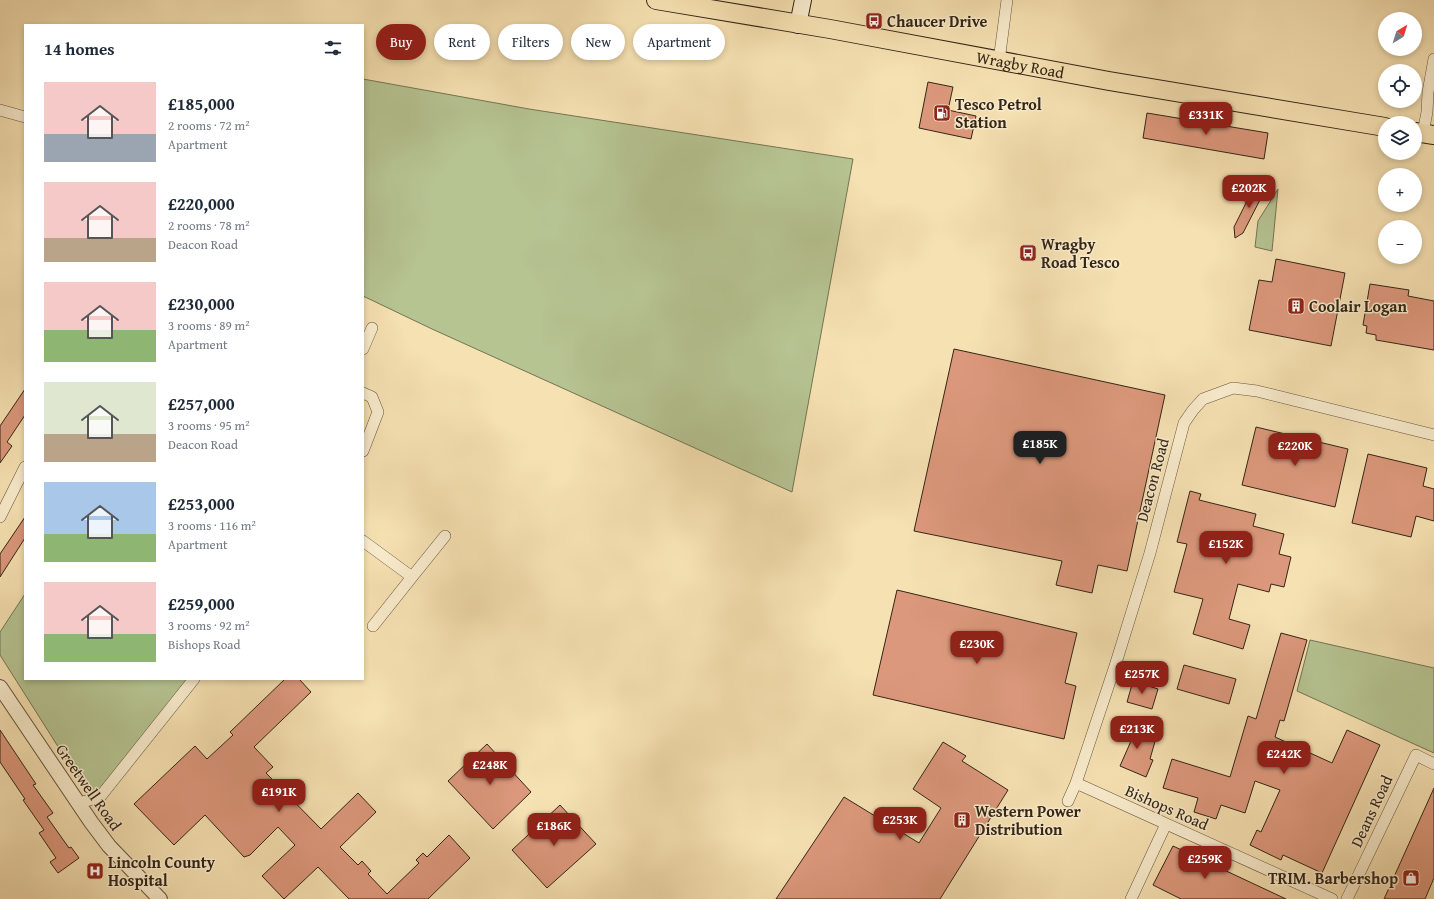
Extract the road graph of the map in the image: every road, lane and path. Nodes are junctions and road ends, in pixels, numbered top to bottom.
1 (656, 0) edge
2 (803, 0) edge
3 (1007, 0) edge
4 (798, 25) junction
5 (1434, 59) edge
6 (999, 61) junction
7 (0, 110) edge
8 (24, 117) edge
9 (1378, 126) edge
10 (1424, 133) edge
11 (372, 328) dead end
12 (364, 347) edge
13 (364, 393) edge
14 (1434, 435) edge
15 (364, 448) edge
16 (24, 469) edge
17 (0, 517) edge
18 (445, 536) dead end
19 (364, 542) edge
20 (412, 578) junction
21 (373, 626) dead end
22 (193, 680) edge
23 (0, 687) edge
24 (1434, 764) edge
25 (1076, 782) junction
26 (1068, 801) dead end
27 (79, 803) junction
28 (1166, 824) junction
29 (160, 899) edge
30 (1131, 899) edge
31 (1332, 899) edge
32 (1347, 899) edge

1 - 4 main road, Wragby Road
2 - 4 main road
3 - 6 street
4 - 6 main road, Wragby Road
5 - 10 street
6 - 9 main road, Wragby Road
7 - 8 street
11 - 12 street
13 - 15 street
14 - 25 street, Deacon Road
16 - 17 street
18 - 20 street
19 - 20 street
20 - 21 street
22 - 27 street
23 - 27 street, Greetwell Road
24 - 32 street, Deans Road
25 - 26 street, Deacon Road
25 - 28 street, Bishops Road
27 - 29 street, Greetwell Road
28 - 30 street
28 - 31 street, Bishops Road

